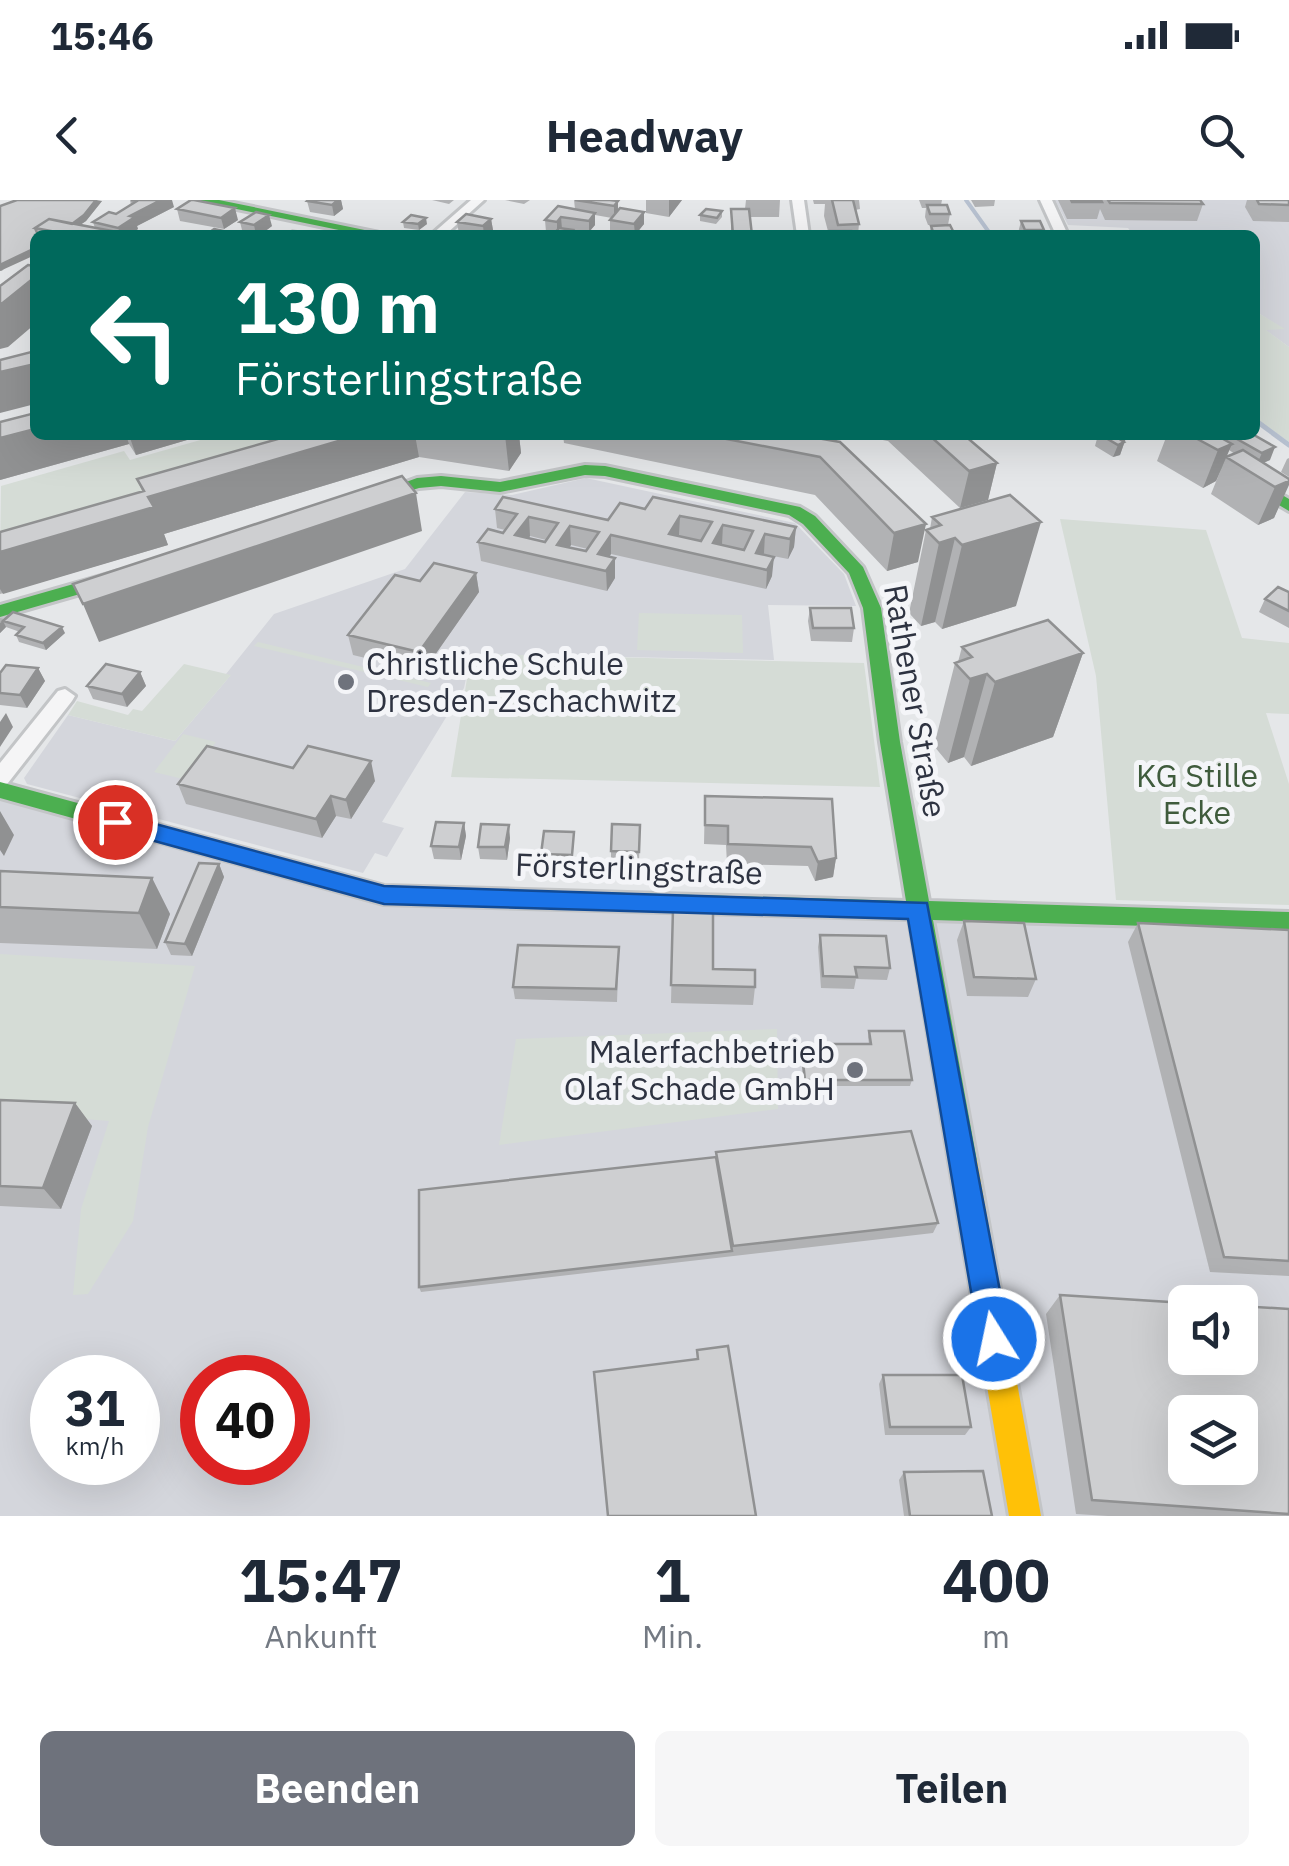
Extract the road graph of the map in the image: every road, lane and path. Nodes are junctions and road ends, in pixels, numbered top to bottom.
1 (198, 200) edge
2 (478, 200) edge
3 (798, 200) edge
4 (1046, 200) edge
5 (356, 230) edge
6 (443, 230) edge
7 (802, 230) edge
8 (1060, 230) edge
9 (1178, 440) edge
10 (343, 506) edge
11 (1289, 506) edge
12 (140, 570) edge
13 (0, 611) edge
14 (65, 696) dead end
15 (0, 778) edge
16 (0, 790) edge
17 (918, 910) junction
18 (1289, 920) edge
19 (1025, 1516) edge

1 - 5 street
2 - 6 street
3 - 7 street
4 - 8 street
9 - 11 street
10 - 17 street, Rathener Straße
12 - 13 street
14 - 15 street
16 - 17 street, Försterlingstraße
17 - 18 street, Försterlingstraße
17 - 19 street, Rathener Straße

